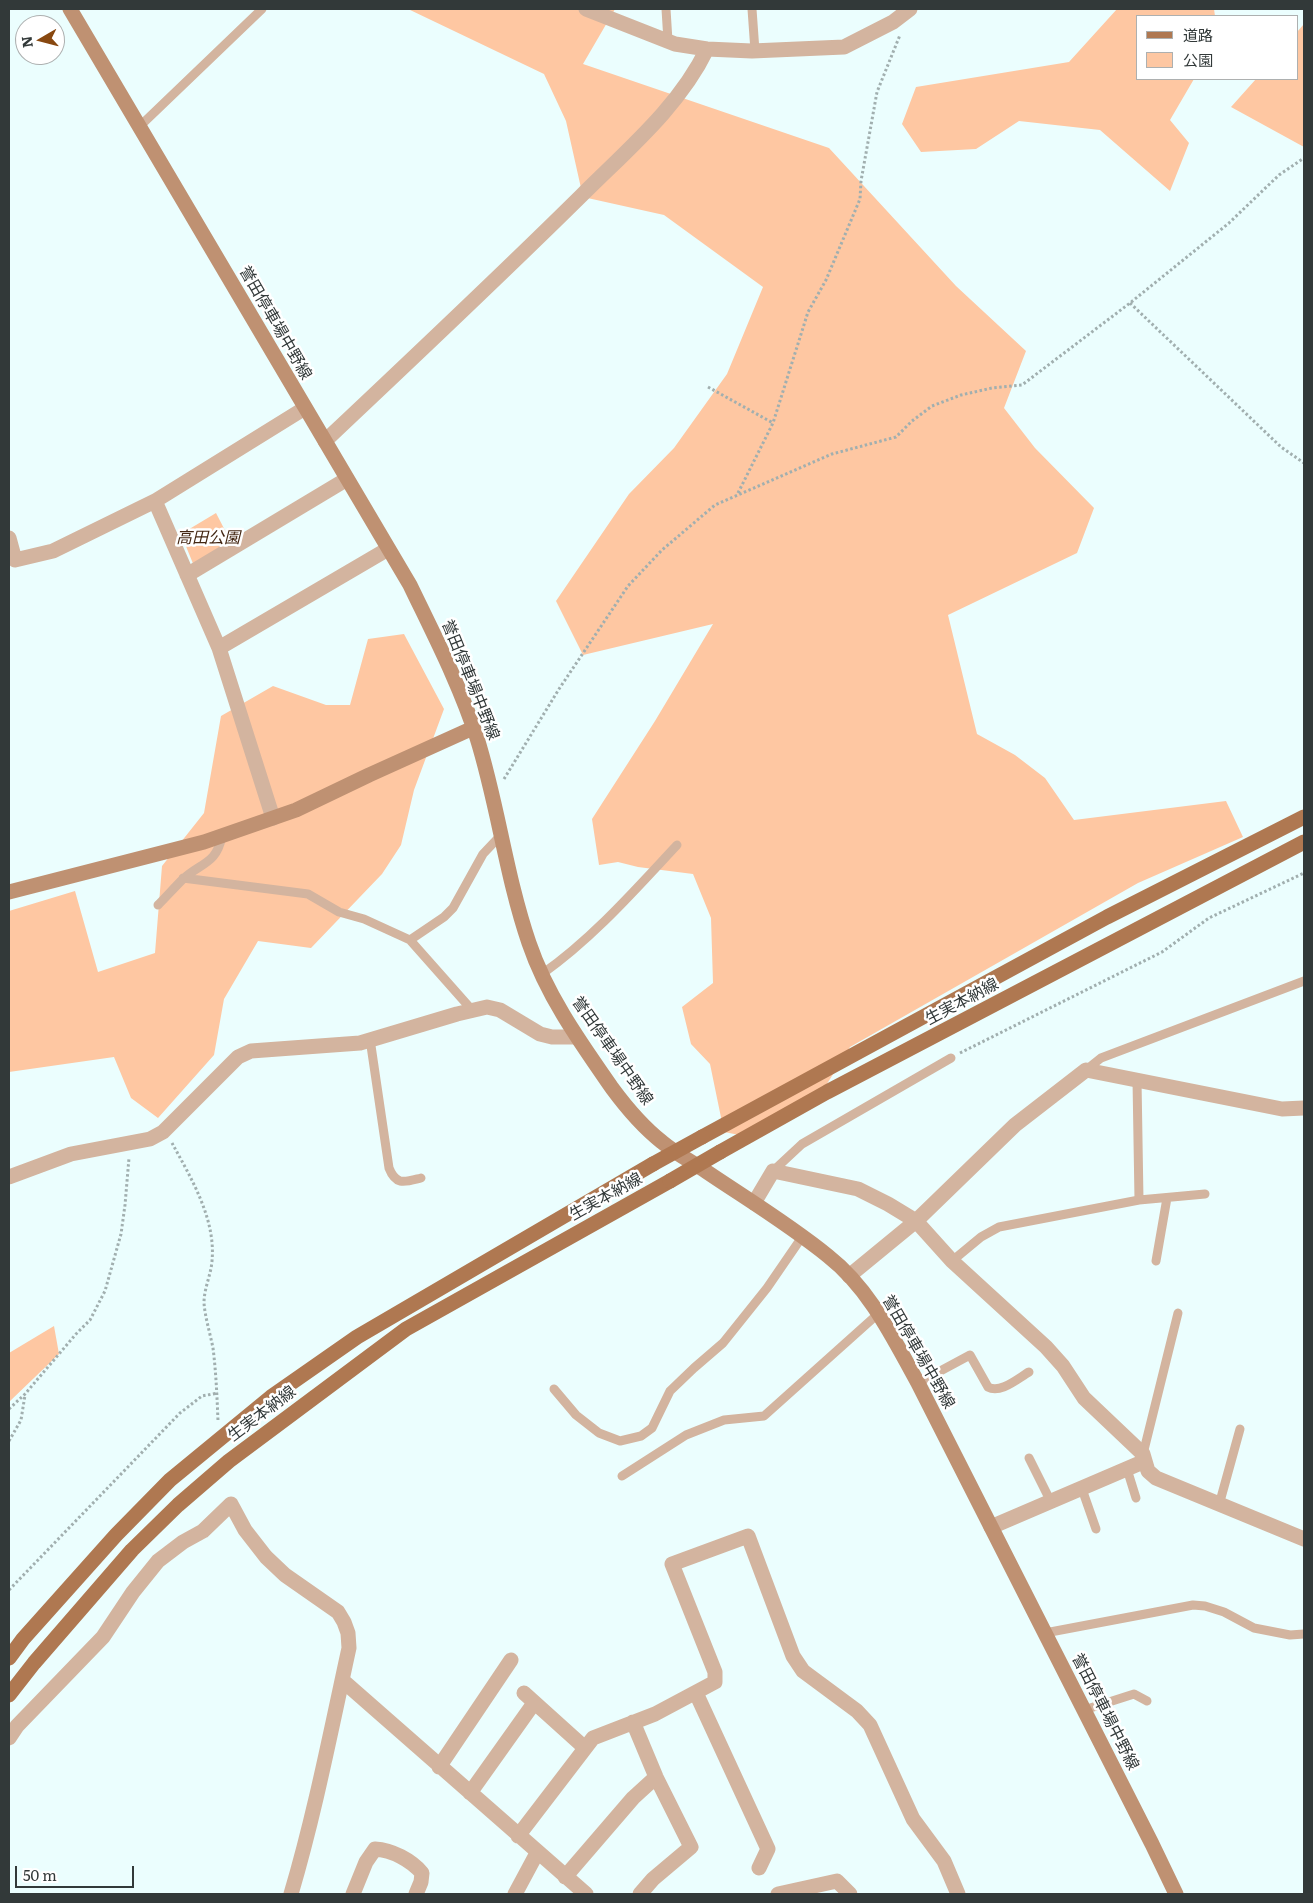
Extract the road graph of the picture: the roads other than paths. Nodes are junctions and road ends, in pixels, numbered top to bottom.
1 (70, 9) edge
2 (262, 9) edge
3 (586, 9) edge
4 (666, 9) edge
5 (752, 9) edge
6 (910, 9) edge
7 (668, 42) junction
8 (707, 49) junction
9 (755, 51) junction
10 (139, 127) junction
11 (305, 408) junction
12 (324, 441) junction
13 (347, 479) junction
14 (155, 501) junction
15 (9, 538) edge
16 (388, 549) junction
17 (187, 575) junction
18 (219, 648) junction
19 (473, 728) junction
20 (1304, 817) edge
21 (273, 818) junction
22 (502, 835) junction
23 (222, 836) junction
24 (1304, 842) edge
25 (677, 844) dead end
26 (183, 878) junction
27 (9, 892) edge
28 (158, 906) dead end
29 (410, 940) junction
30 (542, 974) junction
31 (1304, 981) edge
32 (472, 1010) junction
33 (576, 1037) junction
34 (370, 1040) junction
35 (951, 1058) road end
36 (1086, 1070) junction
37 (1137, 1080) junction
38 (1304, 1108) edge
39 (773, 1171) junction
40 (9, 1177) edge
41 (421, 1178) dead end
42 (1205, 1194) dead end
43 (1167, 1198) junction
44 (1139, 1200) junction
45 (754, 1203) junction
46 (916, 1221) junction
47 (802, 1238) junction
48 (952, 1261) junction
49 (1156, 1261) dead end
50 (849, 1276) junction
51 (879, 1312) junction
52 (1178, 1313) dead end
53 (1029, 1372) dead end
54 (918, 1383) junction
55 (554, 1389) dead end
56 (1240, 1429) dead end
57 (1029, 1458) dead end
58 (1144, 1458) junction
59 (1127, 1469) junction
60 (622, 1476) dead end
61 (1082, 1489) junction
62 (1136, 1498) dead end
63 (1051, 1502) junction
64 (1219, 1505) junction
65 (991, 1527) junction
66 (1096, 1529) dead end
67 (1304, 1539) edge
68 (1045, 1633) junction
69 (1304, 1634) edge
70 (9, 1658) edge
71 (511, 1660) dead end
72 (342, 1680) junction
73 (696, 1693) junction
74 (9, 1695) edge
75 (1147, 1701) dead end
76 (1084, 1710) junction
77 (633, 1722) junction
78 (9, 1738) edge
79 (585, 1748) junction
80 (439, 1767) junction
81 (656, 1777) junction
82 (470, 1794) junction
83 (518, 1836) junction
84 (536, 1853) junction
85 (759, 1868) dead end
86 (565, 1877) junction
87 (291, 1894) edge
88 (353, 1894) edge
89 (416, 1894) edge
90 (515, 1894) edge
91 (586, 1894) edge
92 (640, 1894) edge
93 (778, 1894) edge
94 (850, 1894) edge
95 (958, 1894) edge
96 (1176, 1894) edge

1 - 10 main road, 誉田停車場中野線
2 - 10 lane
3 - 7 street
4 - 7 lane
5 - 9 lane
6 - 9 street
7 - 8 street
8 - 9 street
8 - 12 street
10 - 11 main road, 誉田停車場中野線
11 - 12 main road, 誉田停車場中野線
11 - 14 street
12 - 13 main road, 誉田停車場中野線
13 - 16 main road, 誉田停車場中野線
13 - 17 street
14 - 15 street
14 - 17 street
16 - 18 street
16 - 19 main road, 誉田停車場中野線
17 - 18 street
18 - 21 street
19 - 21 main road
19 - 22 main road, 誉田停車場中野線
20 - 70 main road, 生実本納線, bridge
21 - 23 main road
22 - 29 lane
22 - 30 main road, 誉田停車場中野線
23 - 26 lane
23 - 27 main road
24 - 74 main road, 生実本納線, bridge
25 - 30 lane
26 - 28 lane
26 - 29 lane
29 - 32 lane
30 - 33 main road, 誉田停車場中野線
31 - 36 lane
32 - 33 street
32 - 34 street
33 - 45 main road, 誉田停車場中野線
34 - 40 street
34 - 41 lane
35 - 39 lane
36 - 37 street
36 - 46 street
37 - 38 street
37 - 44 lane
39 - 45 street
39 - 46 street
42 - 43 lane
43 - 44 lane
43 - 49 lane
44 - 48 lane
45 - 47 main road, 誉田停車場中野線
46 - 48 street
46 - 50 street
47 - 50 main road, 誉田停車場中野線
47 - 55 lane
48 - 58 street
50 - 51 main road, 誉田停車場中野線
51 - 54 main road, 誉田停車場中野線
51 - 60 lane
52 - 58 lane
53 - 54 lane
54 - 65 main road, 誉田停車場中野線
56 - 64 lane
57 - 63 lane
58 - 59 street
58 - 64 street
59 - 61 street
59 - 62 lane
61 - 63 street
61 - 66 lane
63 - 65 street
64 - 67 street
65 - 68 main road, 誉田停車場中野線
68 - 69 lane
68 - 76 main road, 誉田停車場中野線
71 - 80 street
72 - 78 street
72 - 80 street
72 - 87 street
73 - 77 street
73 - 85 street
73 - 95 street
75 - 76 lane
76 - 96 main road, 誉田停車場中野線
77 - 79 street
77 - 81 street
79 - 82 street
79 - 83 street
80 - 82 street
81 - 86 street
81 - 92 street
82 - 83 street
83 - 84 street
84 - 86 street
84 - 90 street
86 - 91 street
88 - 89 street
93 - 94 street

